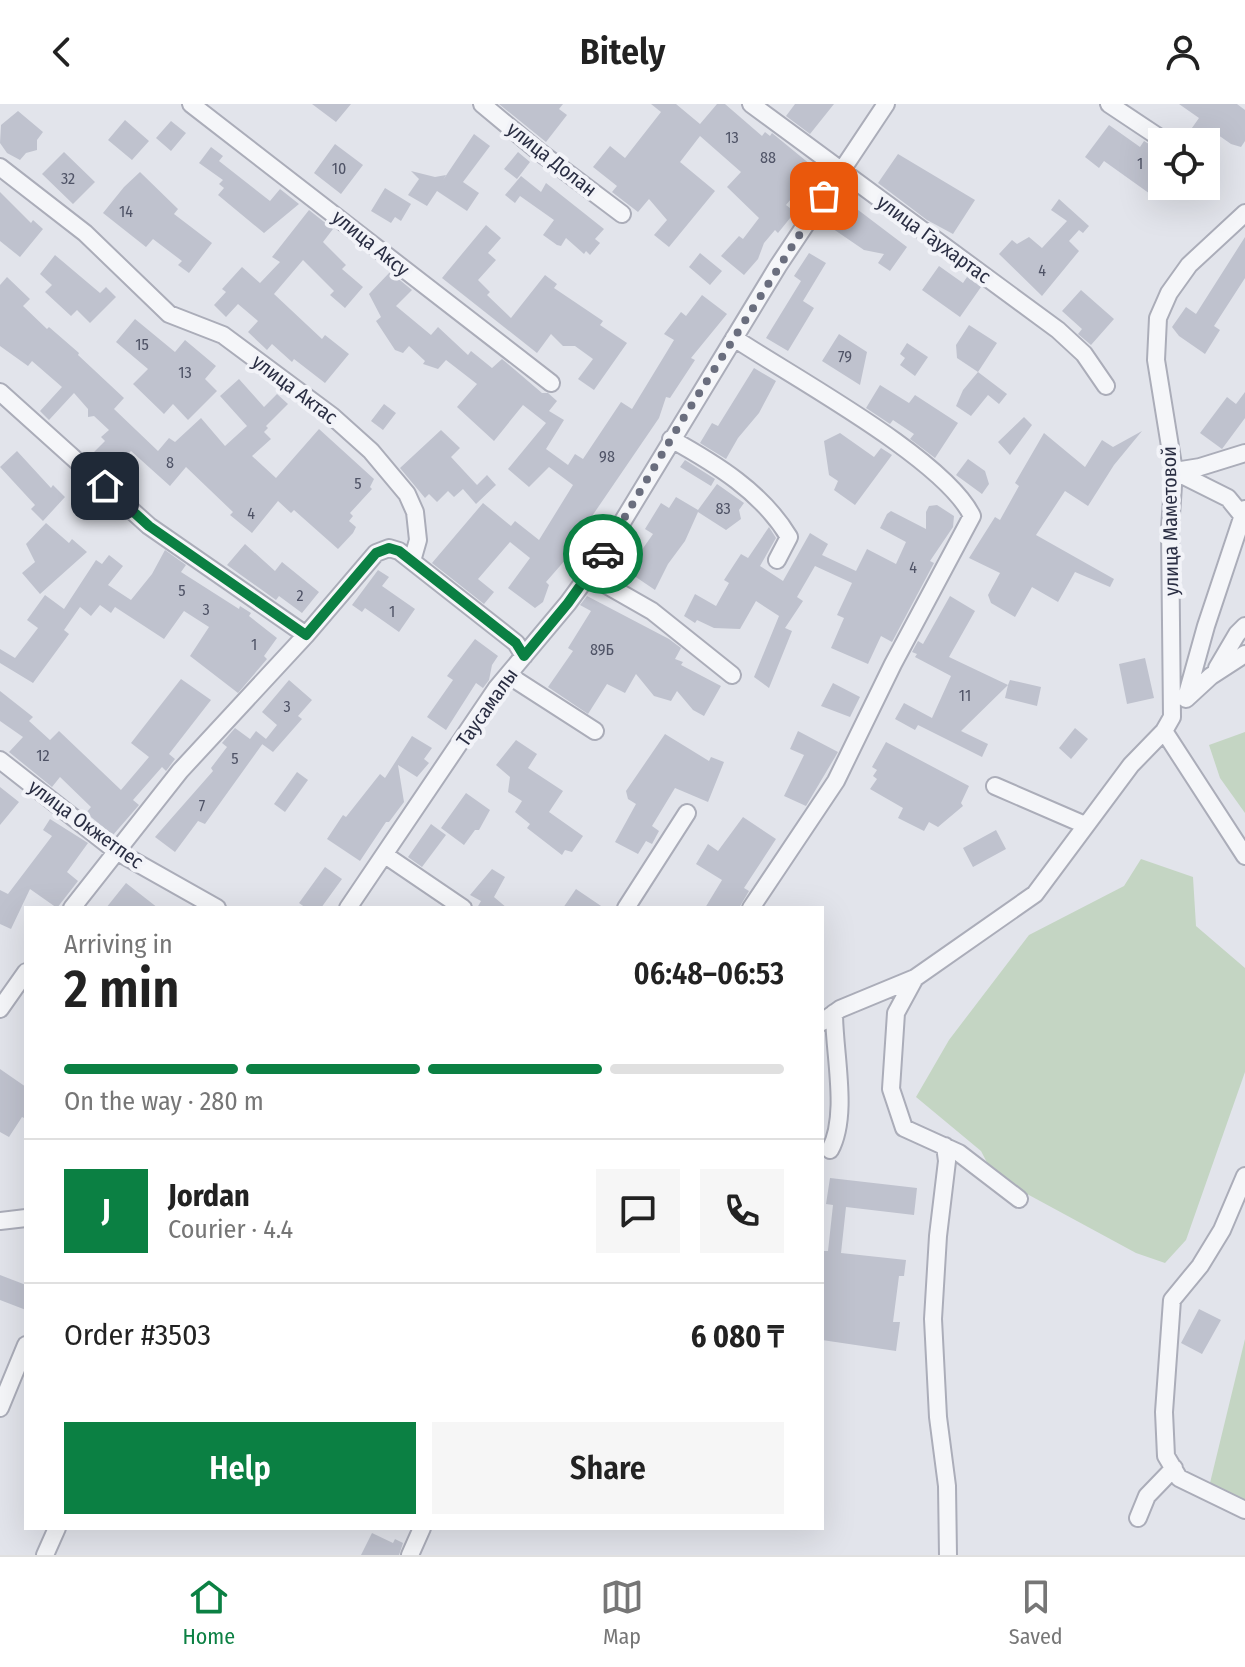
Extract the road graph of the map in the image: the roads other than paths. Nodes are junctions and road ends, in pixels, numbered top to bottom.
1 (191, 104) edge
2 (482, 104) edge
3 (751, 104) edge
4 (886, 104) edge
5 (1109, 104) edge
6 (1148, 130) edge
7 (0, 167) edge
8 (840, 172) junction
9 (1245, 213) edge
10 (622, 214) dead end
11 (734, 338) junction
12 (551, 383) dead end
13 (1106, 386) dead end
14 (0, 392) edge
15 (671, 439) junction
16 (1245, 453) edge
17 (1174, 471) junction
18 (1244, 515) edge
19 (777, 560) dead end
20 (412, 561) junction
21 (589, 575) junction
22 (1245, 626) edge
23 (306, 635) junction
24 (1245, 654) edge
25 (524, 656) junction
26 (508, 675) junction
27 (732, 675) dead end
28 (1211, 676) junction
29 (1180, 704) junction
30 (595, 731) dead end
31 (1164, 731) junction
32 (0, 760) edge
33 (995, 786) dead end
34 (687, 813) dead end
35 (1085, 825) junction
36 (116, 851) junction
37 (385, 855) junction
38 (1245, 856) edge
39 (74, 906) edge
40 (213, 906) edge
41 (349, 906) edge
42 (460, 906) edge
43 (627, 906) edge
44 (752, 906) edge
45 (24, 975) edge
46 (915, 978) junction
47 (0, 1009) edge
48 (828, 1018) edge
49 (945, 1146) junction
50 (830, 1150) dead end
51 (1245, 1176) edge
52 (1019, 1199) dead end
53 (24, 1218) edge
54 (0, 1221) edge
55 (24, 1350) edge
56 (0, 1408) edge
57 (1174, 1468) junction
58 (1245, 1510) edge
59 (1138, 1518) dead end
60 (56, 1530) edge
61 (421, 1530) edge
62 (45, 1555) edge
63 (410, 1555) edge
64 (948, 1555) edge

1 - 12 street, улица Аксу
2 - 10 street, улица Долан
3 - 8 street, улица Гаухартас
4 - 8 street, Таусамалы
5 - 6 street
7 - 20 street, улица Актас
8 - 11 street, Таусамалы
8 - 13 street, улица Гаухартас
9 - 17 street, улица Маметовой
11 - 15 street, Таусамалы
11 - 44 street
14 - 23 street
15 - 19 street
15 - 21 street, Таусамалы
16 - 17 street
17 - 18 street
17 - 29 street, улица Маметовой
18 - 29 street
20 - 23 street
20 - 25 street
21 - 25 street, Таусамалы
21 - 27 street
22 - 28 street
23 - 36 street
24 - 28 street
25 - 26 street, Таусамалы
26 - 30 street
26 - 37 street, Таусамалы
28 - 29 street
29 - 31 street
31 - 35 street
31 - 38 street
32 - 36 street, улица Окжетпес
33 - 35 street
34 - 43 street
35 - 46 street
36 - 39 street
36 - 40 street, улица Окжетпес
37 - 41 street, Таусамалы
37 - 42 street
45 - 47 street
46 - 48 street
46 - 49 street
48 - 50 street
49 - 52 street
49 - 64 street
51 - 57 street
53 - 54 street
55 - 56 street
57 - 58 street
57 - 59 street
60 - 62 street
61 - 63 street

